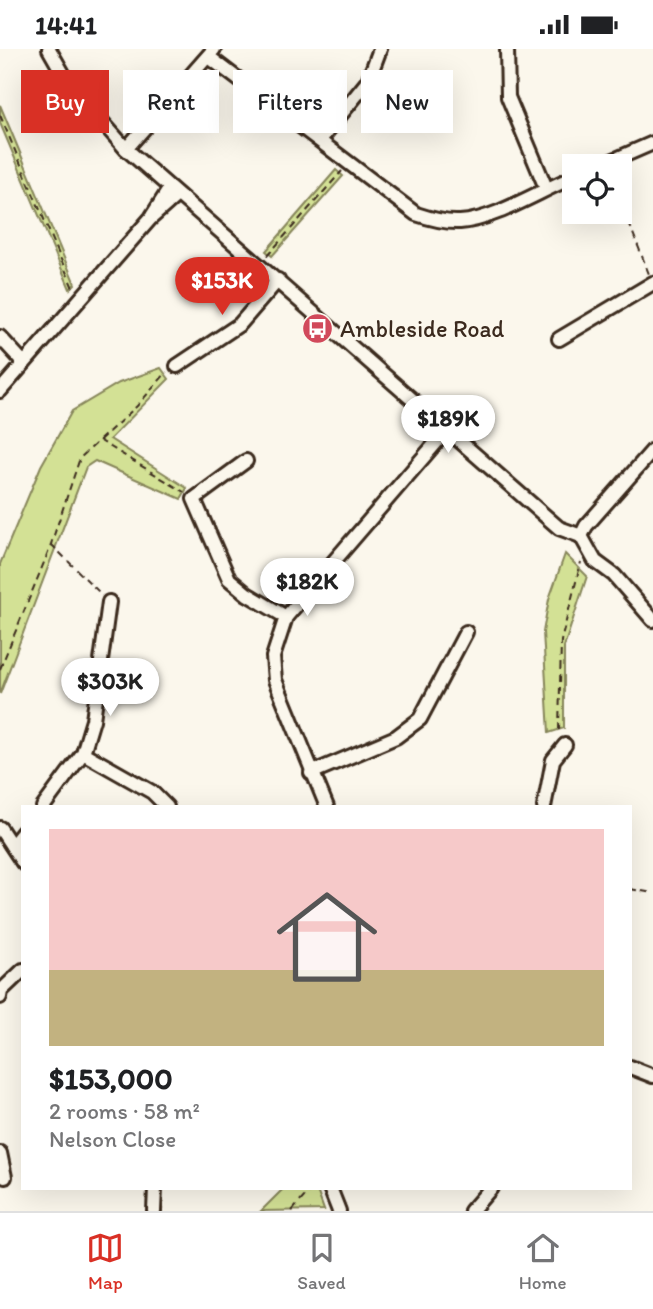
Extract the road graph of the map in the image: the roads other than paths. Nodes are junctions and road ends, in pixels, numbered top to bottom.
1 (49, 49) edge
2 (380, 49) edge
3 (507, 49) edge
4 (211, 53) edge
5 (320, 140) junction
6 (653, 143) edge
7 (126, 149) junction
8 (628, 154) edge
9 (562, 182) edge
10 (546, 188) junction
11 (174, 192) junction
12 (278, 280) junction
13 (652, 283) edge
14 (0, 337) edge
15 (559, 339) dead end
16 (24, 363) junction
17 (177, 366) road end
18 (0, 391) edge
19 (447, 430) junction
20 (653, 450) edge
21 (246, 461) dead end
22 (581, 536) junction
23 (109, 601) road end
24 (286, 617) junction
25 (653, 620) edge
26 (466, 632) dead end
27 (565, 745) dead end
28 (83, 753) junction
29 (311, 773) junction
30 (44, 805) edge
31 (165, 805) edge
32 (326, 805) edge
33 (544, 805) edge
34 (0, 828) edge
35 (21, 835) edge
36 (12, 846) junction
37 (21, 860) edge
38 (21, 972) edge
39 (0, 997) edge
40 (632, 1068) edge
41 (653, 1076) edge
42 (0, 1153) edge
43 (5, 1177) dead end
44 (155, 1190) edge
45 (331, 1190) edge
46 (489, 1190) edge
47 (154, 1211) edge
48 (340, 1211) edge
49 (471, 1211) edge

1 - 7 street
2 - 5 street
3 - 10 street
4 - 5 street
4 - 7 street
5 - 10 street
6 - 8 street
7 - 11 street
9 - 10 street
11 - 12 street
11 - 16 street
12 - 17 street
12 - 19 street
13 - 15 street
14 - 16 street
16 - 18 street
19 - 22 street
19 - 24 street
20 - 22 street
21 - 24 street
22 - 25 street
23 - 28 street
24 - 29 street
26 - 29 street
27 - 33 street
28 - 30 street
28 - 31 street
29 - 32 street
34 - 36 street
35 - 36 street
36 - 37 street
38 - 39 street
40 - 41 street
42 - 43 street
44 - 47 street
45 - 48 street
46 - 49 street

